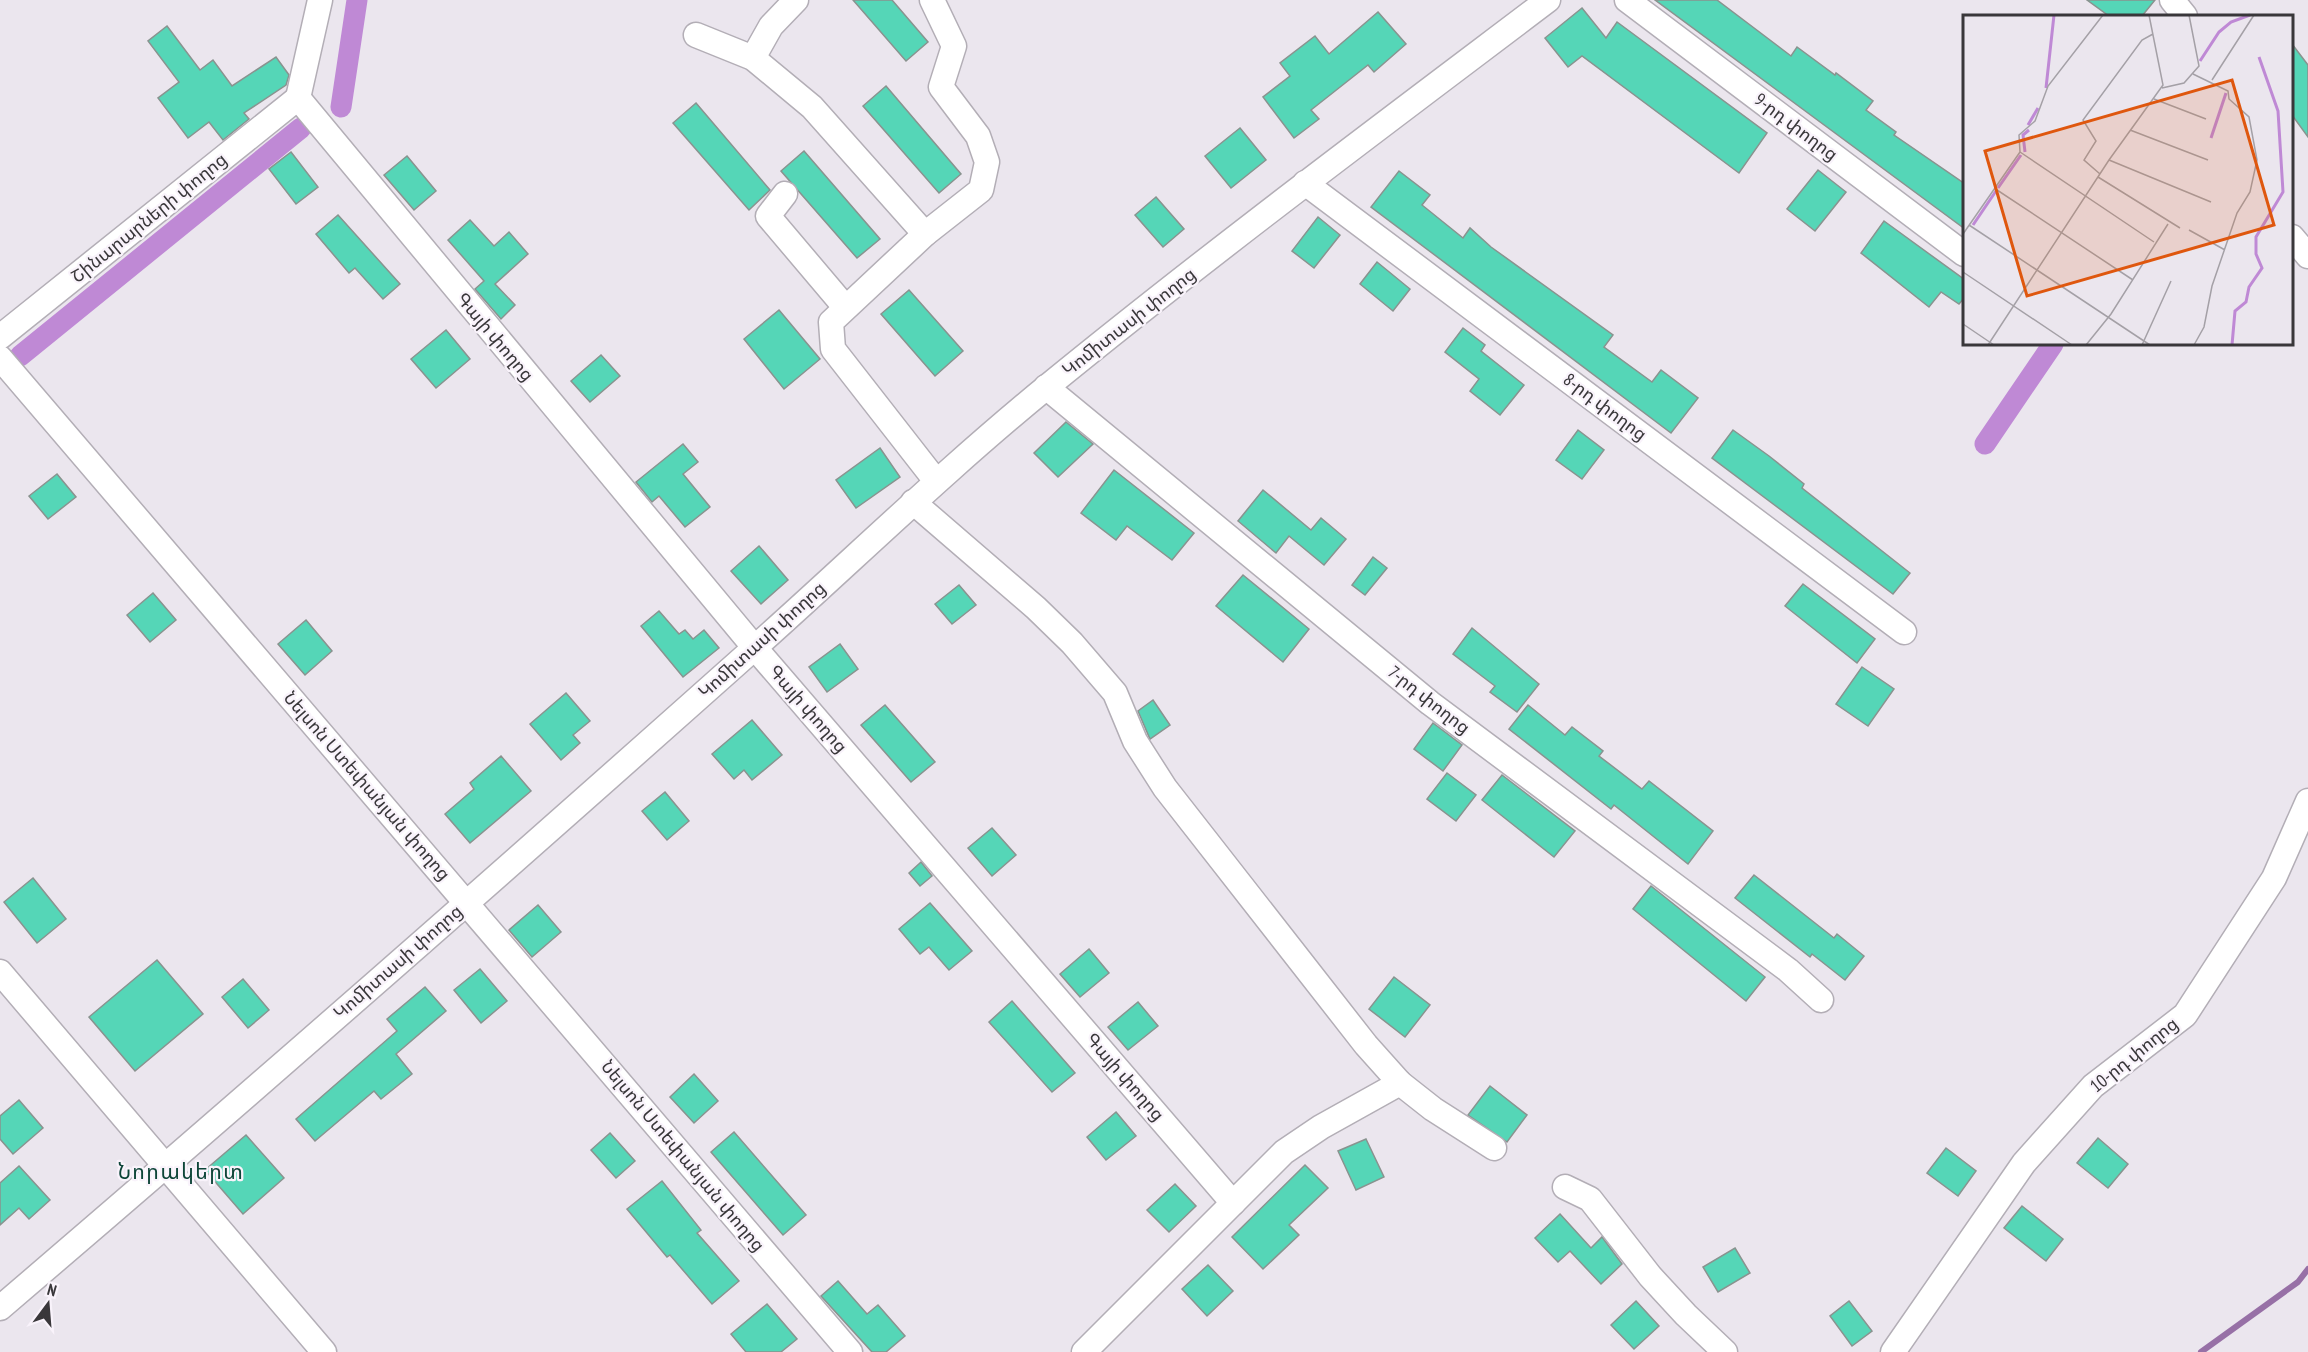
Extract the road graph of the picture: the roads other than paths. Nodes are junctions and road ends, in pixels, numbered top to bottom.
1 (320, 0) edge
2 (796, 0) edge
3 (932, 0) edge
4 (1548, 0) edge
5 (1627, 0) edge
6 (2172, 0) edge
7 (2184, 15) edge
8 (696, 35) dead end
9 (753, 58) junction
10 (298, 98) junction
11 (1305, 183) junction
12 (785, 194) dead end
13 (925, 234) junction
14 (2293, 238) edge
15 (1963, 252) edge
16 (2308, 256) edge
17 (845, 307) junction
18 (0, 337) edge
19 (0, 358) edge
20 (1046, 387) junction
21 (936, 481) junction
22 (913, 502) junction
23 (1904, 632) dead end
24 (754, 648) junction
25 (2308, 801) edge
26 (466, 902) junction
27 (0, 972) edge
28 (1821, 1000) dead end
29 (1400, 1083) junction
30 (1494, 1148) dead end
31 (166, 1166) junction
32 (1565, 1187) dead end
33 (1233, 1203) junction
34 (0, 1308) edge
35 (324, 1352) edge
36 (850, 1352) edge
37 (1084, 1352) edge
38 (1725, 1352) edge
39 (1893, 1352) edge

1 - 10 street
2 - 9 street
3 - 13 street
4 - 11 street, Կոմիտասի փողոց
5 - 15 street, 9-րդ փողոց
6 - 7 street
8 - 9 street
9 - 13 street
10 - 18 street, Շինարարների փողոց
10 - 24 street, Գայի փողոց
11 - 20 street, Կոմիտասի փողոց
11 - 23 street, 8-րդ փողոց
12 - 17 street
13 - 17 street
14 - 16 street
17 - 21 street
19 - 26 street, Նելսոն Ստեփանյան փողոց
20 - 21 street, Կոմիտասի փողոց
20 - 28 street, 7-րդ փողոց
21 - 22 street, Կոմիտասի փողոց
22 - 24 street, Կոմիտասի փողոց
22 - 29 street
24 - 26 street, Կոմիտասի փողոց
24 - 33 street, Գայի փողոց
25 - 39 street, 10-րդ փողոց
26 - 31 street, Կոմիտասի փողոց
26 - 36 street, Նելսոն Ստեփանյան փողոց
27 - 31 street
29 - 30 street
29 - 33 street
31 - 34 street, Կոմիտասի փողոց
31 - 35 street
32 - 38 street
33 - 37 street

